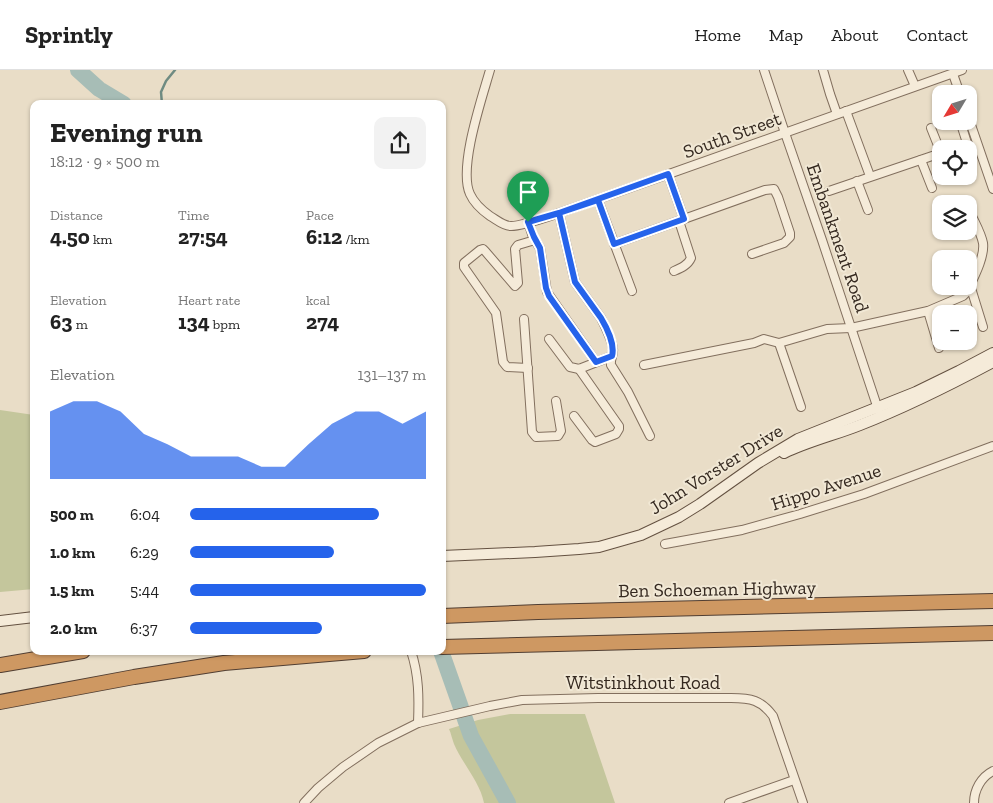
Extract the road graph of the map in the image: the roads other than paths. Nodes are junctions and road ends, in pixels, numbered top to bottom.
1 (490, 70) edge
2 (764, 70) edge
3 (823, 70) edge
4 (908, 70) edge
5 (959, 71) edge
6 (960, 85) edge
7 (914, 86) junction
8 (846, 111) junction
9 (837, 114) junction
10 (931, 128) dead end
11 (973, 130) edge
12 (785, 133) junction
13 (936, 140) edge
14 (932, 156) edge
15 (921, 160) junction
16 (668, 174) junction
17 (991, 174) edge
18 (870, 176) junction
19 (857, 181) junction
20 (932, 188) dead end
21 (993, 189) edge
22 (829, 191) dead end
23 (598, 200) junction
24 (868, 210) dead end
25 (559, 213) junction
26 (682, 220) junction
27 (528, 222) junction
28 (977, 229) edge
29 (535, 240) junction
30 (614, 244) junction
31 (752, 254) dead end
32 (977, 270) edge
33 (674, 271) dead end
34 (632, 291) dead end
35 (964, 295) edge
36 (973, 295) edge
37 (928, 311) junction
38 (524, 319) dead end
39 (932, 324) edge
40 (983, 327) dead end
41 (851, 328) junction
42 (549, 339) dead end
43 (779, 343) junction
44 (993, 353) edge
45 (612, 356) junction
46 (596, 362) junction
47 (993, 362) edge
48 (644, 365) dead end
49 (528, 368) junction
50 (578, 369) junction
51 (556, 401) dead end
52 (800, 407) dead end
53 (879, 412) junction
54 (574, 416) dead end
55 (650, 436) dead end
56 (993, 446) edge
57 (665, 544) dead end
58 (446, 556) edge
59 (446, 563) edge
60 (993, 601) edge
61 (446, 616) edge
62 (30, 617) edge
63 (0, 621) edge
64 (993, 633) edge
65 (449, 647) edge
66 (59, 655) edge
67 (317, 655) edge
68 (411, 655) edge
69 (0, 665) edge
70 (0, 702) edge
71 (418, 723) junction
72 (993, 771) edge
73 (794, 780) junction
74 (304, 803) edge
75 (729, 803) edge
76 (802, 803) edge
77 (974, 803) edge

1 - 27 street, South Street
2 - 12 street, Embankment Road
3 - 9 street
4 - 7 street
5 - 6 street
5 - 7 street, South Street
7 - 8 street, South Street
8 - 9 street, South Street
8 - 18 street
9 - 12 street, South Street
10 - 13 street
11 - 17 street
12 - 16 street, South Street
12 - 41 street, Embankment Road
14 - 15 street
15 - 18 street
15 - 20 street
16 - 23 street, South Street
16 - 26 street
17 - 21 street
18 - 19 street
19 - 22 street
19 - 24 street
23 - 25 street, South Street
23 - 30 street
25 - 27 street, South Street
25 - 45 street
26 - 30 street
26 - 31 street
26 - 33 street
27 - 29 street
28 - 32 street
29 - 46 street
29 - 49 street
30 - 34 street
35 - 37 street
36 - 40 street
37 - 39 street
37 - 41 street
38 - 49 street
41 - 43 street
41 - 53 street, Embankment Road
42 - 50 street
43 - 48 street
43 - 52 street
44 - 53 main road, John Vorster Drive
45 - 46 street
45 - 55 street
46 - 50 street
47 - 53 main road, John Vorster Drive
49 - 51 street
50 - 54 street
53 - 58 main road, John Vorster Drive
53 - 59 main road, John Vorster Drive
56 - 57 street, Hippo Avenue
60 - 61 highway, Ben Schoeman Highway
62 - 63 main road
64 - 65 highway
66 - 69 highway
67 - 70 highway
68 - 71 street
71 - 73 street, Witstinkhout Road
71 - 74 street, Witstinkhout Road
72 - 77 street
73 - 75 street
73 - 76 street, Witstinkhout Road

